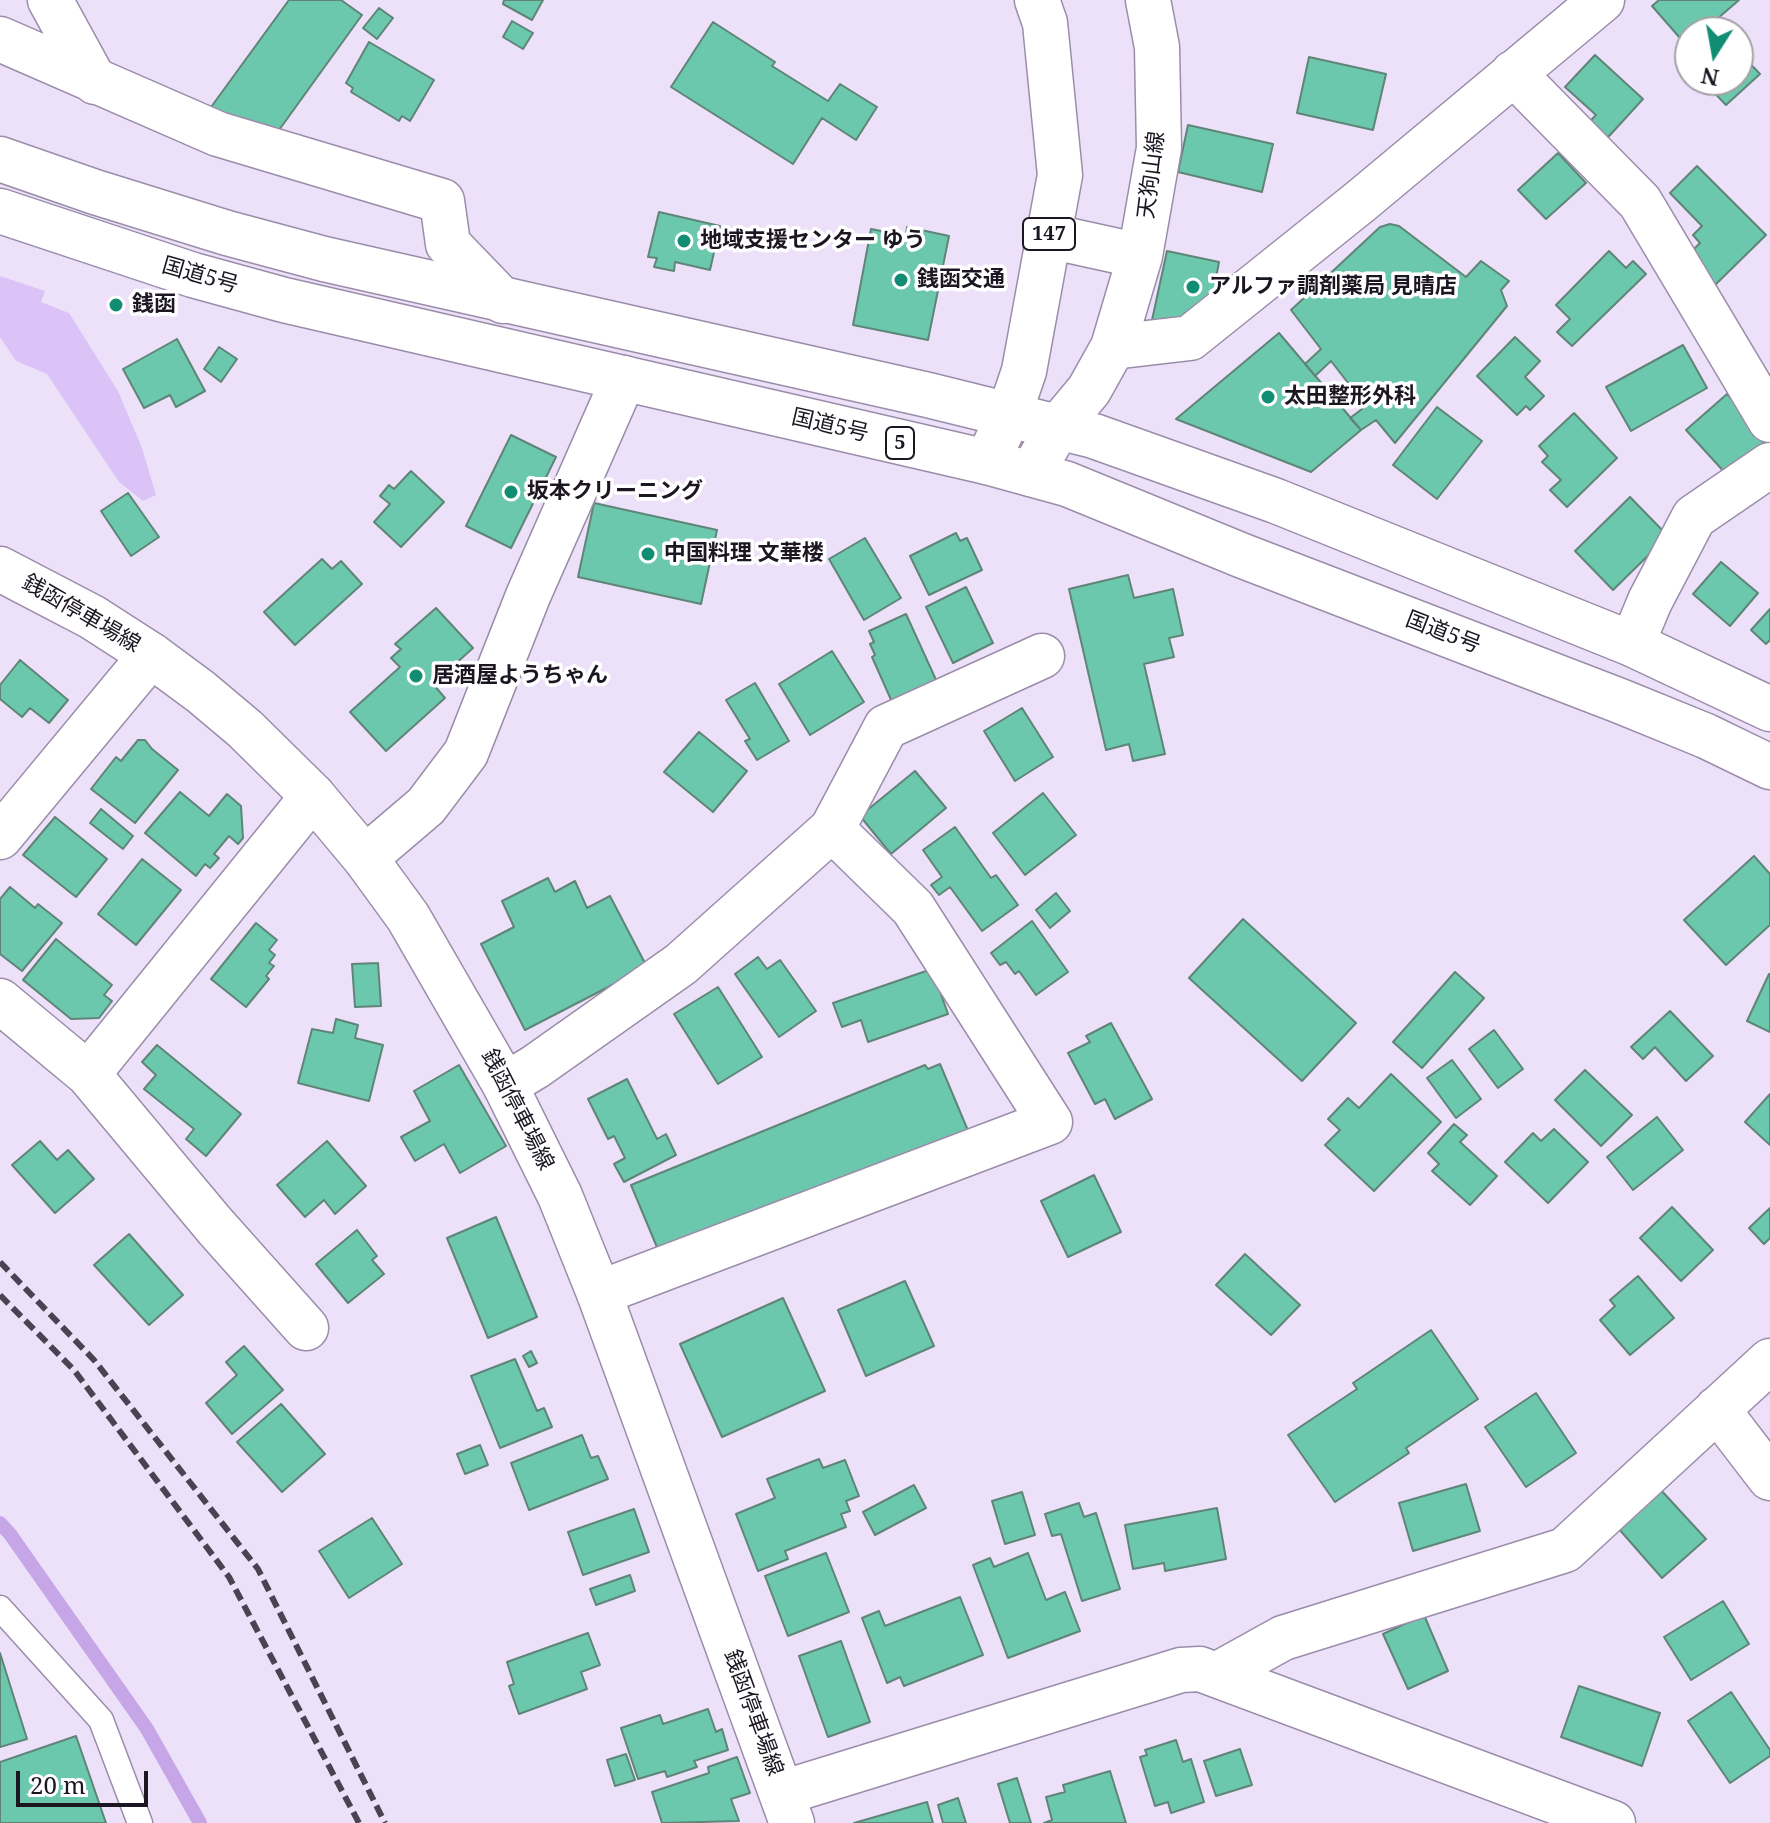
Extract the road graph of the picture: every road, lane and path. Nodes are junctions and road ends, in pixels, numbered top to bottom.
1 (50, 0) edge
2 (1037, 0) edge
3 (1148, 0) edge
4 (1602, 0) edge
5 (0, 39) edge
6 (1513, 73) junction
7 (95, 82) junction
8 (0, 159) edge
9 (0, 211) edge
10 (1049, 236) junction
11 (1140, 256) junction
12 (503, 301) junction
13 (1113, 347) junction
14 (624, 378) junction
15 (1009, 415) junction
16 (1770, 420) edge
17 (1059, 426) junction
18 (987, 462) junction
19 (1770, 465) edge
20 (1031, 474) junction
21 (0, 569) edge
22 (1632, 644) junction
23 (151, 655) junction
24 (1042, 656) dead end
25 (1770, 709) edge
26 (1770, 767) edge
27 (313, 796) junction
28 (832, 829) junction
29 (0, 837) edge
30 (365, 858) junction
31 (0, 1001) edge
32 (88, 1074) junction
33 (505, 1085) junction
34 (599, 1293) junction
35 (306, 1328) dead end
36 (1770, 1361) edge
37 (1717, 1409) junction
38 (1770, 1478) edge
39 (0, 1608) edge
40 (1218, 1674) junction
41 (787, 1808) edge
42 (140, 1823) edge
43 (1613, 1823) edge

1 - 7 main road
2 - 10 main road, 147
3 - 11 main road, 天狗山線
4 - 6 main road
5 - 7 main road
6 - 13 main road
6 - 16 main road
7 - 12 main road
8 - 12 main road
9 - 14 main road, 国道5号 / 5
10 - 11 main road
10 - 15 main road, 147
11 - 13 main road, 天狗山線
12 - 15 main road
13 - 17 main road, 天狗山線
14 - 18 main road, 国道5号 / 5
14 - 30 main road
15 - 17 main road
15 - 18 main road, 147
17 - 20 main road, 天狗山線
17 - 22 main road
18 - 20 main road, 国道5号 / 5
19 - 22 main road
20 - 26 main road, 国道5号 / 5
21 - 23 main road, 銭函停車場線
22 - 25 main road
23 - 27 main road, 銭函停車場線
23 - 29 main road
24 - 28 main road
27 - 30 main road, 銭函停車場線
27 - 32 main road
28 - 33 main road
28 - 34 main road
30 - 33 main road, 銭函停車場線
31 - 32 main road
32 - 35 main road
33 - 34 main road, 銭函停車場線
34 - 41 main road, 銭函停車場線
36 - 37 main road
37 - 38 main road
37 - 40 main road
39 - 42 lane
40 - 41 main road
40 - 43 main road

